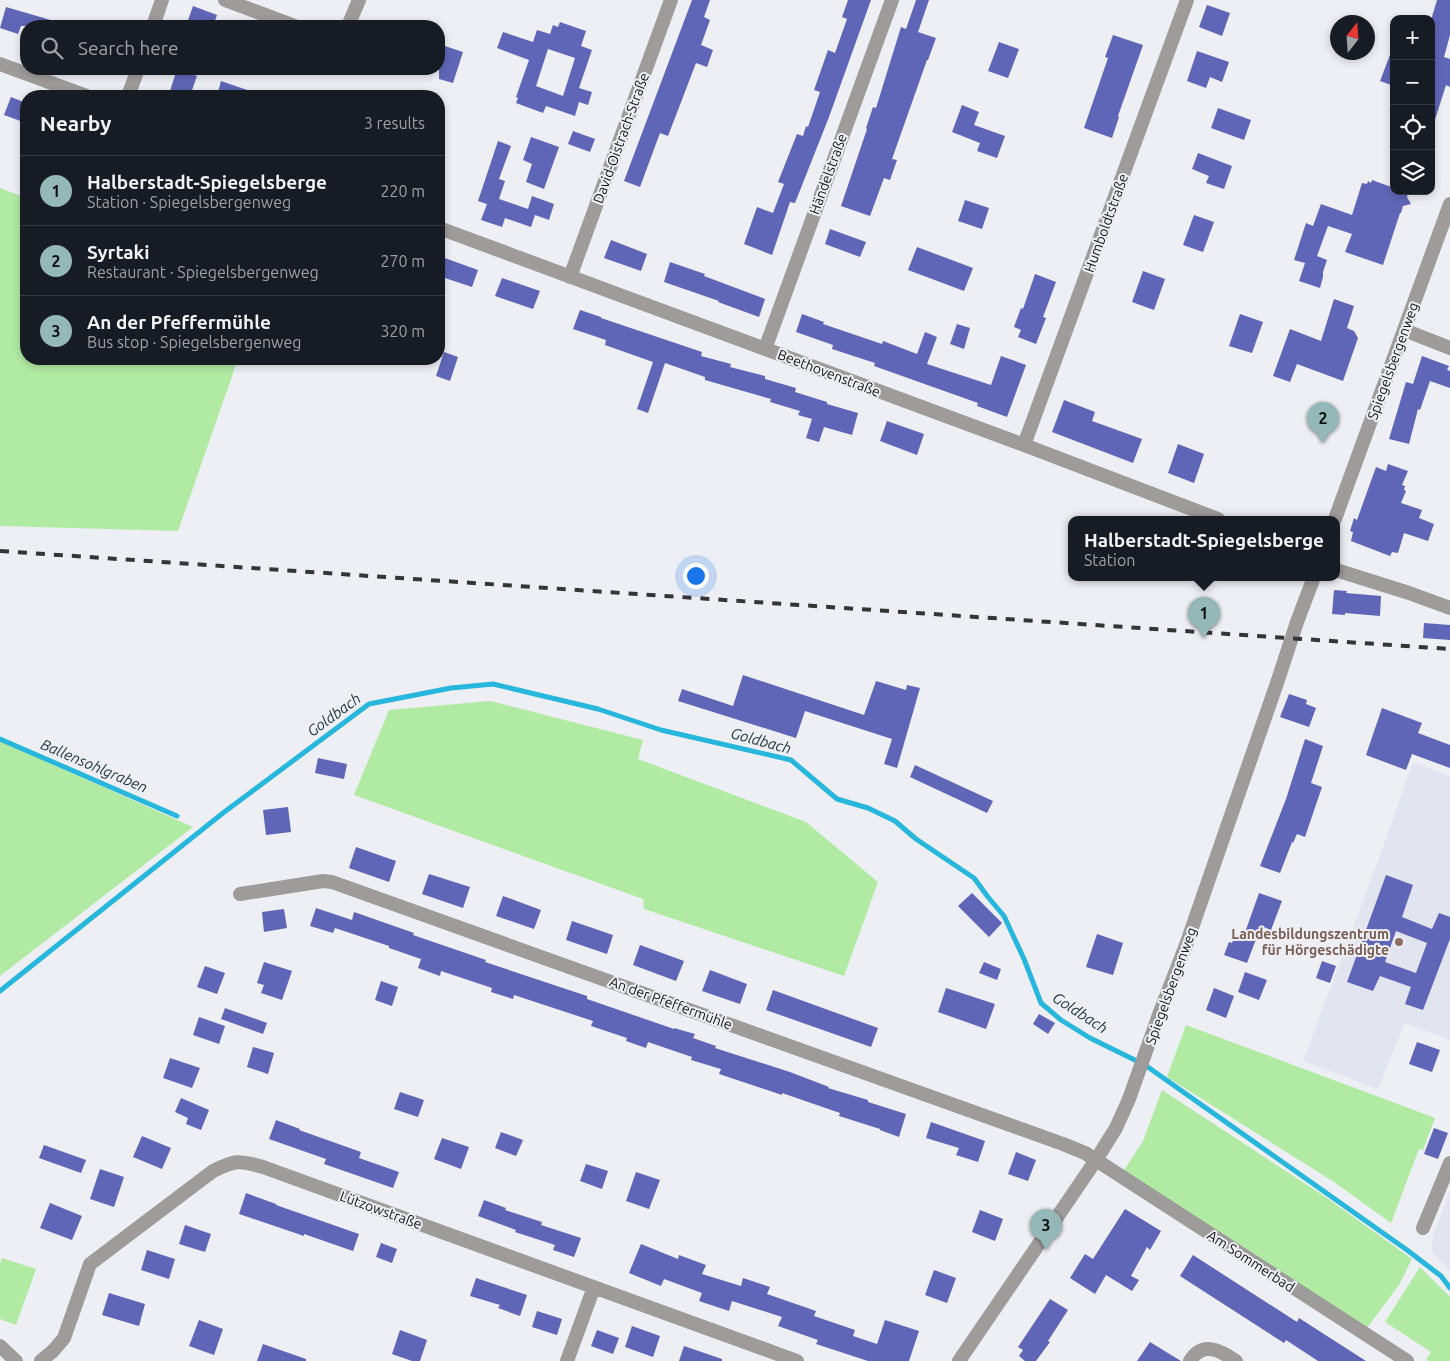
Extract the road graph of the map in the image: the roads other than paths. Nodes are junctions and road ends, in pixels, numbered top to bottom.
1 (162, 0) edge
2 (225, 0) edge
3 (359, 0) edge
4 (671, 0) edge
5 (892, 0) edge
6 (1187, 0) edge
7 (155, 20) edge
8 (279, 20) edge
9 (351, 20) edge
10 (0, 64) edge
11 (20, 71) edge
12 (30, 75) edge
13 (136, 75) edge
14 (71, 90) edge
15 (130, 90) edge
16 (1450, 204) edge
17 (445, 230) edge
18 (570, 277) junction
19 (1404, 330) junction
20 (1450, 348) edge
21 (765, 349) junction
22 (1024, 445) junction
23 (1210, 516) edge
24 (1336, 516) edge
25 (1340, 571) edge
26 (1312, 581) edge
27 (1450, 608) edge
28 (240, 894) dead end
29 (1096, 1160) junction
30 (1450, 1163) edge
31 (1422, 1228) dead end
32 (594, 1287) junction
33 (0, 1346) edge
34 (16, 1361) edge
35 (41, 1361) edge
36 (567, 1361) edge
37 (797, 1361) edge
38 (959, 1361) edge
39 (1190, 1361) edge
40 (1236, 1361) edge
41 (1407, 1361) edge

1 - 7 street
2 - 8 street
3 - 9 street
4 - 18 street, David-Oistrach-Straße
5 - 21 street, Händelstraße
6 - 22 street, Humboldtstraße
10 - 11 street
12 - 14 street
13 - 15 street
16 - 19 street, Spiegelsbergenweg
17 - 18 street, Beethovenstraße
18 - 21 street, Beethovenstraße
19 - 20 street
19 - 24 street, Spiegelsbergenweg
21 - 22 street, Beethovenstraße
22 - 23 street, Beethovenstraße
25 - 27 street
26 - 29 street, Spiegelsbergenweg
28 - 29 street, An der Pfeffermühle
29 - 38 street, Spiegelsbergenweg
29 - 41 street, Am Sommerbad
30 - 31 street
32 - 35 street, Lützowstraße
32 - 36 street
32 - 37 street, Lützowstraße
33 - 34 street
39 - 40 street

